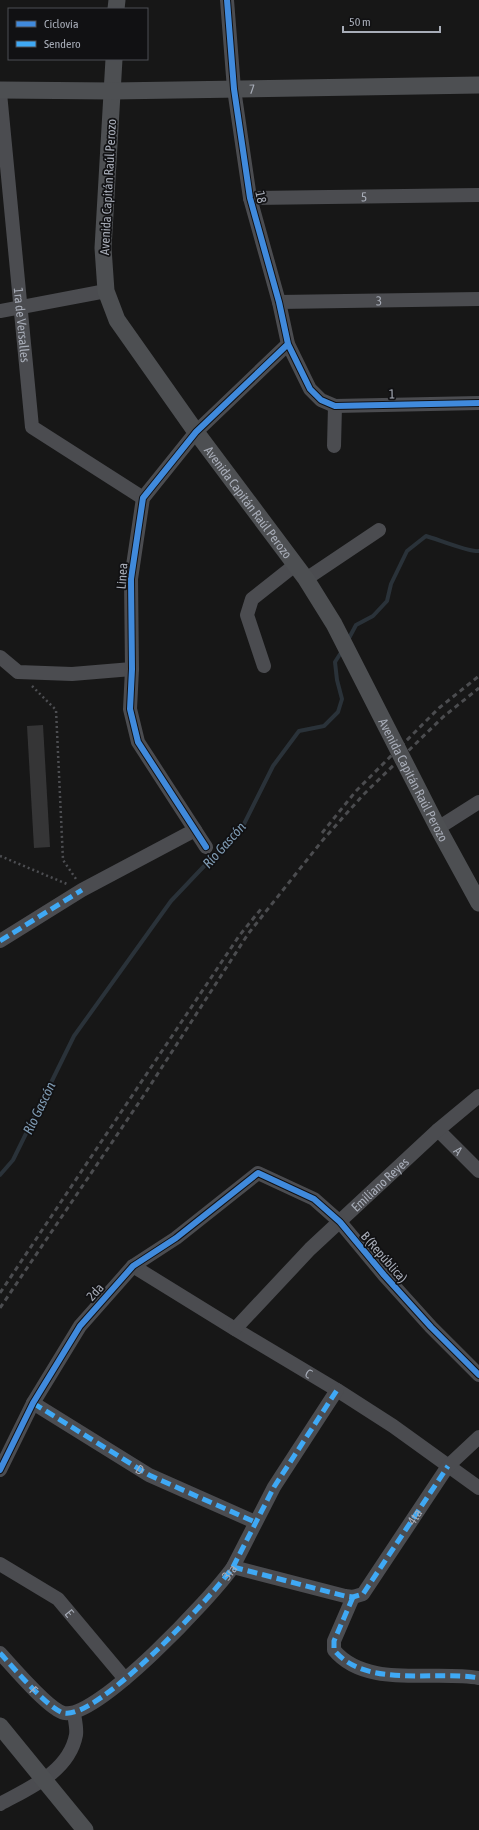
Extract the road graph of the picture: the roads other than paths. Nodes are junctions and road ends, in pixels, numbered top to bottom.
1 (227, 0) edge
2 (114, 60) edge
3 (479, 85) edge
4 (234, 89) junction
5 (113, 91) junction
6 (0, 92) edge
7 (479, 195) edge
8 (250, 198) junction
9 (106, 291) junction
10 (479, 299) edge
11 (279, 302) junction
12 (20, 306) junction
13 (0, 311) edge
14 (288, 344) junction
15 (310, 390) joint
16 (479, 403) edge
17 (335, 406) junction
18 (196, 432) junction
19 (334, 446) dead end
20 (143, 498) junction
21 (379, 530) dead end
22 (295, 565) junction
23 (306, 579) junction
24 (0, 657) edge
25 (264, 666) dead end
26 (132, 669) junction
27 (479, 802) edge
28 (438, 828) junction
29 (195, 830) junction
30 (206, 847) dead end
31 (479, 903) edge
32 (0, 941) edge
33 (479, 1096) edge
34 (438, 1130) junction
35 (479, 1172) edge
36 (258, 1173) joint
37 (340, 1222) junction
38 (133, 1266) junction
39 (235, 1329) junction
40 (479, 1376) edge
41 (338, 1390) junction
42 (33, 1403) junction
43 (479, 1437) edge
44 (448, 1466) junction
45 (0, 1470) edge
46 (479, 1488) edge
47 (255, 1522) junction
48 (0, 1564) edge
49 (233, 1567) junction
50 (353, 1597) junction
51 (0, 1653) edge
52 (479, 1678) edge
53 (125, 1679) junction
54 (74, 1714) junction
55 (0, 1726) edge
56 (44, 1780) junction
57 (0, 1804) edge
58 (85, 1830) edge

1 - 4 street, 18
2 - 5 main road, Avenida Capitán Raúl Perozo
3 - 4 main road, 7
4 - 5 main road, 7
4 - 8 street, 18
5 - 6 main road, 7
5 - 9 main road, Avenida Capitán Raúl Perozo
6 - 12 street, 1ra de Versalles
7 - 8 street, 5
8 - 11 street, 18
9 - 12 street
9 - 18 main road, Avenida Capitán Raúl Perozo
10 - 11 street, 3
11 - 14 street, 18
12 - 13 street
12 - 20 street, 1ra de Versalles
14 - 15 street, 18
14 - 18 street
15 - 17 street, 1
16 - 17 street, 1
17 - 19 street
18 - 20 street
18 - 22 main road, Avenida Capitán Raúl Perozo
20 - 26 street, Linea
21 - 23 street
22 - 23 main road, Avenida Capitán Raúl Perozo
22 - 25 street
23 - 28 main road, Avenida Capitán Raúl Perozo
24 - 26 street
26 - 29 street, Linea
27 - 28 street
28 - 31 main road, Avenida Capitán Raúl Perozo
29 - 30 street, Linea
29 - 32 street
33 - 34 street, Emiliano Reyes
34 - 35 street, A
34 - 37 street, Emiliano Reyes
36 - 37 street, B (República)
36 - 38 street, 2da
37 - 39 street, Emiliano Reyes
37 - 40 street, B (República)
38 - 39 street, C
38 - 42 street, 2da
39 - 41 street, C
41 - 44 street, C
41 - 47 street, 3ra
42 - 45 street, 2da
42 - 47 street, D
43 - 44 street, 4ta
44 - 46 street, C
44 - 50 street, 4ta
47 - 49 street, 3ra
48 - 53 street, E
49 - 50 street
49 - 53 street, 3ra
50 - 52 street
51 - 54 street, F
53 - 54 street, 3ra
54 - 56 street
55 - 56 main road
56 - 57 street
56 - 58 main road

